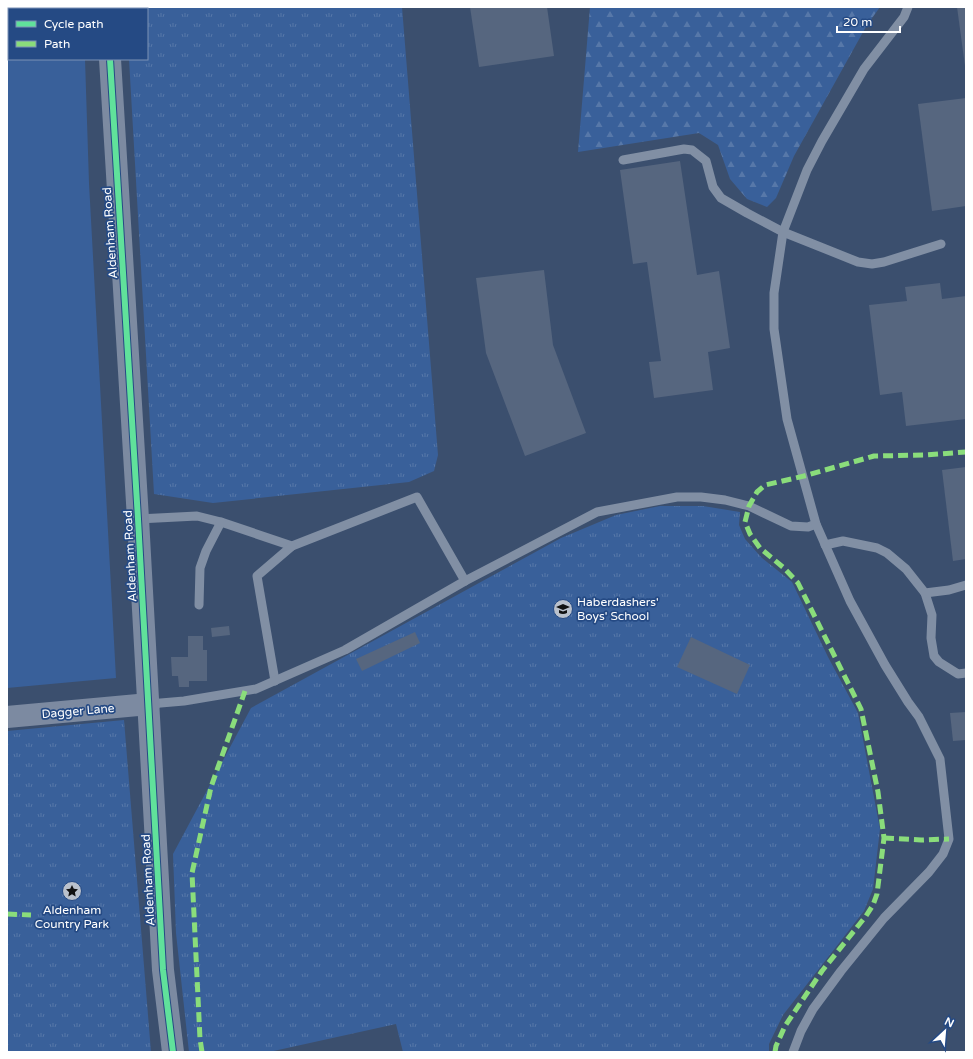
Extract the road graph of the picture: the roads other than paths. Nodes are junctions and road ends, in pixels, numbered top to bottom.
1 (908, 7) edge
2 (110, 60) edge
3 (623, 160) dead end
4 (783, 232) junction
5 (941, 244) dead end
6 (138, 519) junction
7 (221, 522) junction
8 (816, 524) junction
9 (825, 545) junction
10 (292, 546) junction
11 (465, 581) junction
12 (966, 585) edge
13 (925, 593) junction
14 (199, 605) dead end
15 (966, 673) edge
16 (275, 680) junction
17 (149, 704) junction
18 (7, 717) edge
19 (173, 1052) edge
20 (793, 1052) edge

1 - 4 lane
2 - 6 street, Aldenham Road
3 - 4 lane
4 - 5 lane
4 - 8 lane
6 - 7 lane
6 - 17 street, Aldenham Road
7 - 10 lane
7 - 14 lane
8 - 9 lane
8 - 11 lane
9 - 13 lane
9 - 20 lane
10 - 11 lane
10 - 16 lane
11 - 16 lane
12 - 13 lane
13 - 15 lane
16 - 17 lane
17 - 18 street, Dagger Lane
17 - 19 street, Aldenham Road

